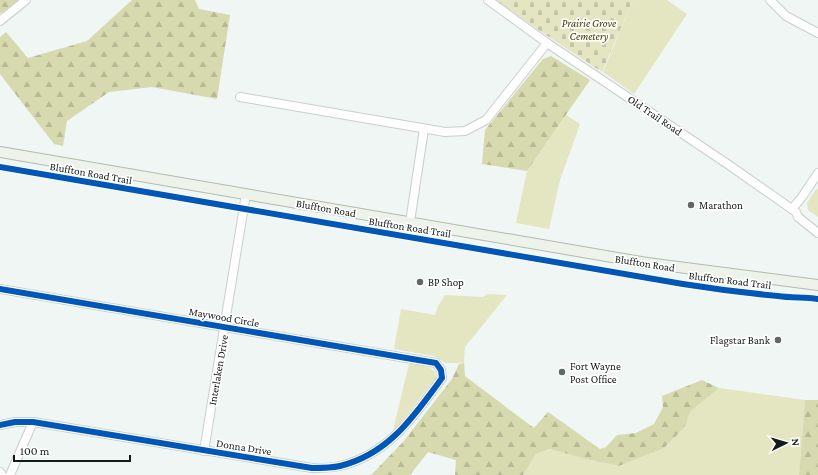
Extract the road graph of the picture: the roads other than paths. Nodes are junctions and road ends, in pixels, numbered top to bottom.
1 (26, 0) edge
2 (488, 0) edge
3 (770, 0) edge
4 (0, 21) edge
5 (818, 33) edge
6 (547, 43) junction
7 (240, 97) dead end
8 (424, 129) junction
9 (0, 152) edge
10 (818, 173) edge
11 (246, 194) junction
12 (794, 210) junction
13 (410, 222) junction
14 (818, 233) edge
15 (818, 285) edge
16 (0, 289) edge
17 (225, 328) junction
18 (441, 370) joint
19 (33, 422) junction
20 (0, 425) edge
21 (204, 451) junction
22 (0, 472) edge
23 (2, 475) edge
24 (10, 475) edge

1 - 4 street
2 - 6 street, Old Trail Road
3 - 5 street
6 - 8 street
6 - 12 street, Old Trail Road
7 - 8 street
8 - 13 street
9 - 11 main road, Bluffton Road
10 - 12 street
11 - 13 main road, Bluffton Road
11 - 17 street, Interlaken Drive
12 - 14 street, Old Trail Road
13 - 15 main road, Bluffton Road
16 - 17 street, Maywood Circle
17 - 18 street, Maywood Circle
17 - 21 street, Interlaken Drive
18 - 21 street, Donna Drive
19 - 20 street, Donna Drive
19 - 21 street, Donna Drive
19 - 24 street
22 - 23 street

